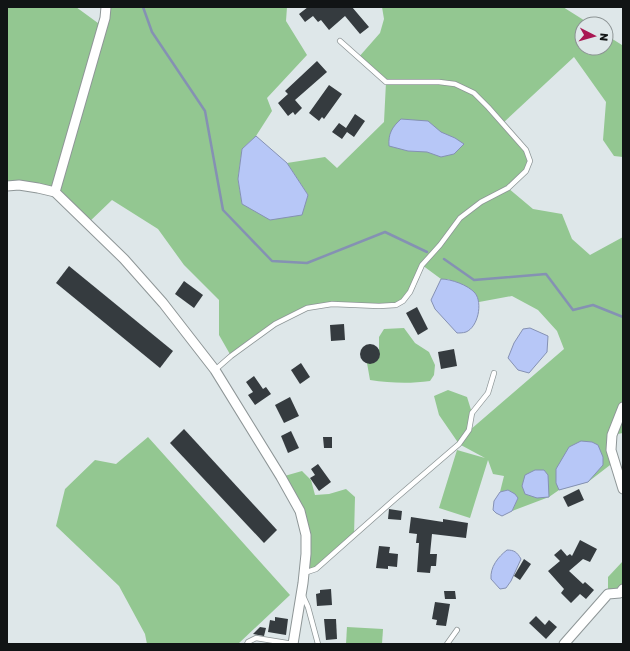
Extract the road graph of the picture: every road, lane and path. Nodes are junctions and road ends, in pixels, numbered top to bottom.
1 (106, 7) edge
2 (340, 41) dead end
3 (7, 186) edge
4 (55, 192) junction
5 (216, 370) junction
6 (494, 373) dead end
7 (623, 407) edge
8 (623, 489) edge
9 (304, 573) junction
10 (301, 592) junction
11 (622, 594) edge
12 (457, 630) dead end
13 (247, 644) edge
14 (293, 644) edge
15 (318, 644) edge
16 (447, 644) edge
17 (564, 644) edge

1 - 4 street
2 - 5 lane
3 - 4 street
4 - 5 street
5 - 9 street
6 - 9 lane
7 - 8 street
9 - 10 street
10 - 14 street
10 - 15 lane
11 - 17 street
12 - 16 lane
13 - 14 lane

